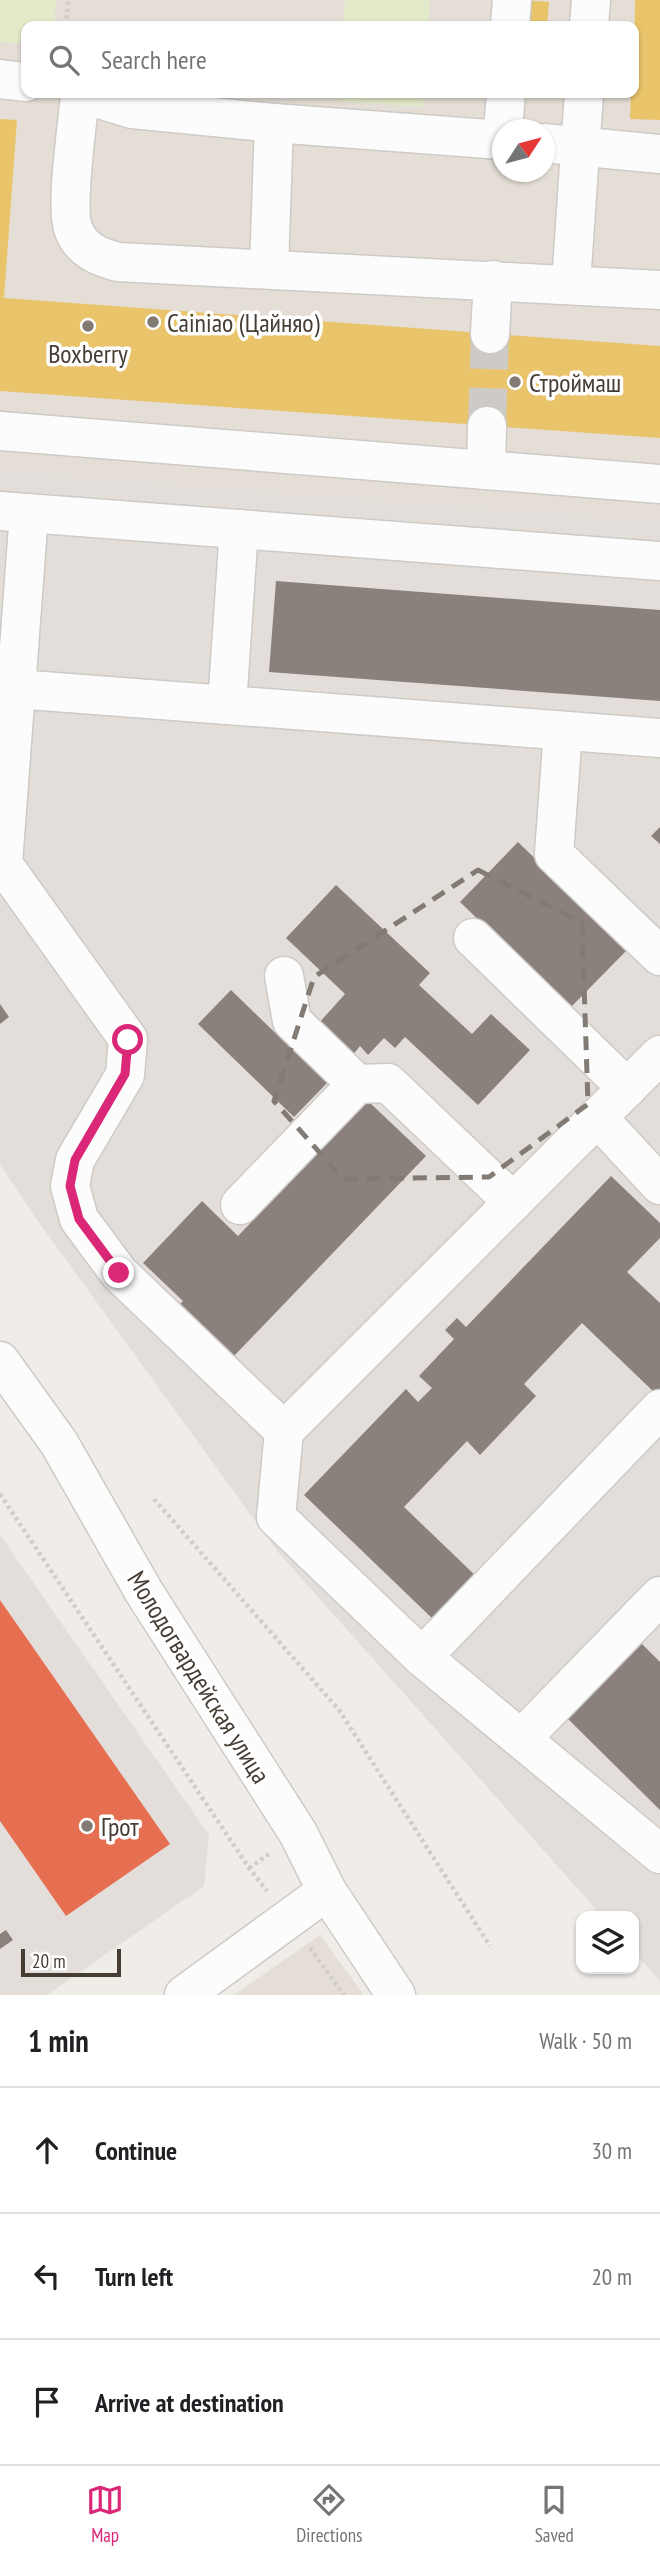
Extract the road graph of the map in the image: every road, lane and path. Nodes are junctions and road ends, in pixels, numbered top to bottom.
1 (68, 0) edge
2 (512, 0) edge
3 (591, 0) edge
4 (66, 21) edge
5 (510, 21) edge
6 (589, 21) edge
7 (0, 79) edge
8 (21, 81) edge
9 (80, 98) edge
10 (96, 98) edge
11 (506, 98) edge
12 (582, 98) edge
13 (504, 119) edge
14 (274, 123) junction
15 (492, 139) edge
16 (563, 145) edge
17 (660, 154) edge
18 (269, 269) junction
19 (492, 280) junction
20 (571, 285) junction
21 (660, 290) edge
22 (491, 334) tunnel mouth
23 (487, 426) tunnel mouth
24 (0, 430) edge
25 (485, 470) junction
26 (660, 484) edge
27 (14, 512) edge
28 (239, 529) junction
29 (660, 561) edge
30 (16, 689) junction
31 (227, 705) junction
32 (564, 731) junction
33 (660, 738) edge
34 (473, 938) dead end
35 (660, 957) edge
36 (284, 976) dead end
37 (660, 1055) edge
38 (357, 1084) junction
39 (627, 1088) junction
40 (597, 1117) junction
41 (660, 1185) edge
42 (513, 1202) junction
43 (240, 1205) dead end
44 (0, 1361) edge
45 (660, 1409) edge
46 (284, 1432) junction
47 (0, 1494) edge
48 (154, 1499) dead end
49 (660, 1596) edge
50 (422, 1657) junction
51 (520, 1739) junction
52 (660, 1854) edge
53 (327, 1891) junction
54 (288, 1919) junction
55 (490, 1946) dead end
56 (184, 1995) edge
57 (344, 1995) edge
58 (396, 1995) edge

1 - 4 path
2 - 5 street
3 - 6 street
7 - 8 street
9 - 18 street
10 - 14 street
11 - 13 street
12 - 16 street
14 - 15 street
14 - 18 street
16 - 17 street
16 - 20 street
18 - 19 street
19 - 20 street
19 - 22 street
20 - 21 street
23 - 25 street
24 - 25 street
25 - 26 street
27 - 28 street
27 - 30 street
28 - 29 street
28 - 31 street
30 - 31 street
30 - 46 street
31 - 32 street
32 - 33 street
32 - 35 street
34 - 39 street
36 - 38 street
37 - 39 street
38 - 42 street
38 - 43 street
39 - 40 street
40 - 41 street
40 - 42 street
42 - 46 street
44 - 53 street, Молодогвардейская улица
45 - 50 street
46 - 50 street
47 - 54 path
48 - 55 path
49 - 51 street
50 - 51 street
51 - 52 street
53 - 54 street
53 - 58 street, Молодогвардейская улица
54 - 56 street
54 - 57 path

